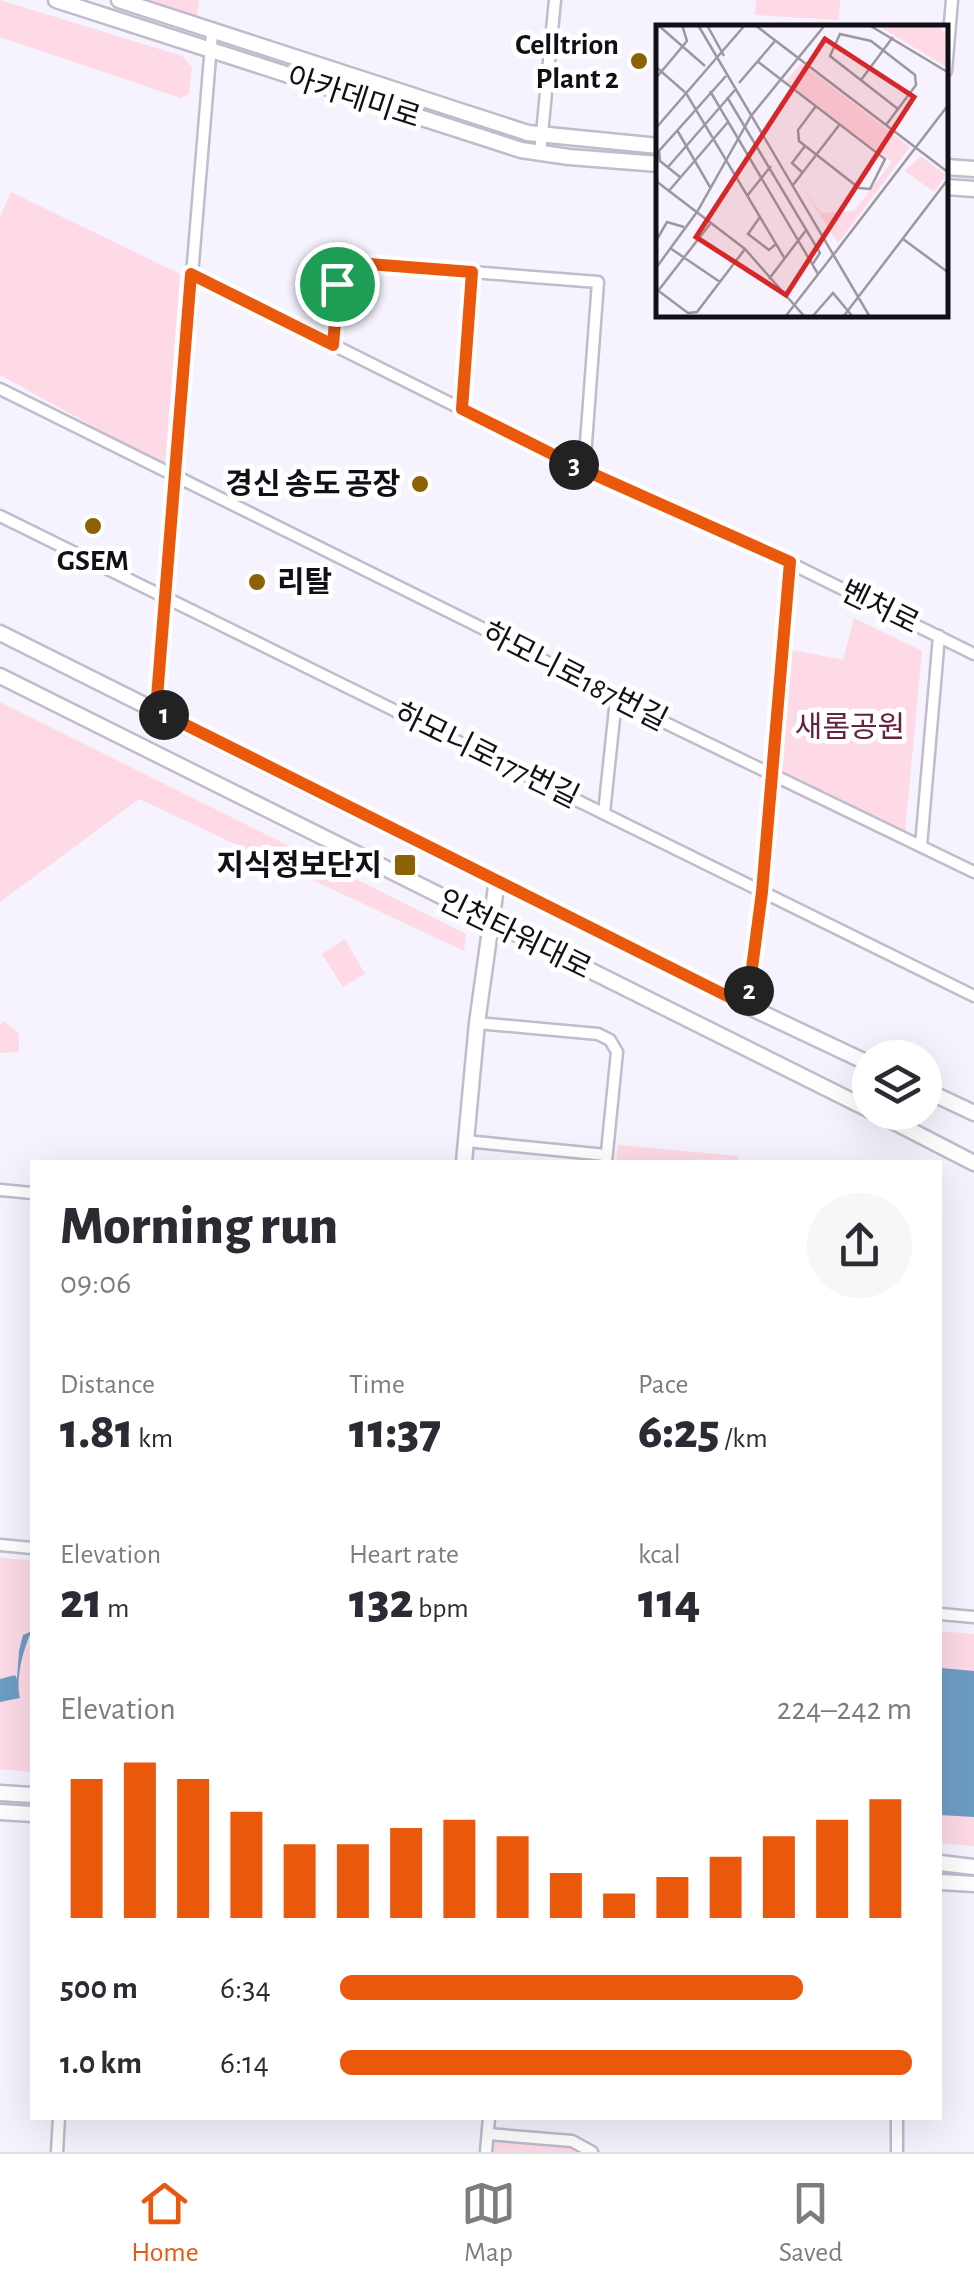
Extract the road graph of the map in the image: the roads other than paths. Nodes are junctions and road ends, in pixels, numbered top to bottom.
1 (56, 0) edge
2 (119, 0) edge
3 (554, 0) edge
4 (952, 0) edge
5 (212, 32) junction
6 (949, 36) edge
7 (210, 51) junction
8 (542, 137) junction
9 (656, 146) edge
10 (540, 154) junction
11 (656, 164) edge
12 (949, 168) edge
13 (974, 169) edge
14 (949, 187) edge
15 (974, 189) edge
16 (472, 272) junction
17 (191, 274) junction
18 (333, 345) junction
19 (0, 389) edge
20 (462, 409) junction
21 (584, 470) junction
22 (176, 479) junction
23 (0, 516) edge
24 (790, 562) junction
25 (167, 597) junction
26 (0, 633) edge
27 (939, 636) junction
28 (974, 654) edge
29 (0, 676) edge
30 (616, 699) junction
31 (156, 710) junction
32 (772, 773) junction
33 (604, 813) junction
34 (921, 846) junction
35 (974, 872) edge
36 (497, 880) junction
37 (762, 892) junction
38 (491, 923) junction
39 (974, 996) edge
40 (747, 1006) junction
41 (478, 1023) junction
42 (852, 1056) edge
43 (942, 1098) edge
44 (852, 1101) edge
45 (974, 1113) edge
46 (910, 1130) edge
47 (466, 1141) junction
48 (606, 1159) edge
49 (464, 1160) edge
50 (974, 1163) edge
51 (0, 1190) edge
52 (30, 1193) edge
53 (0, 1545) edge
54 (30, 1548) edge
55 (942, 1614) edge
56 (974, 1617) edge
57 (0, 1793) edge
58 (30, 1796) edge
59 (0, 1812) edge
60 (30, 1814) edge
61 (942, 1863) edge
62 (974, 1867) edge
63 (942, 1882) edge
64 (974, 1884) edge
65 (60, 2120) edge
66 (490, 2120) edge
67 (898, 2120) edge
68 (488, 2134) junction
69 (57, 2152) edge
70 (486, 2152) edge
71 (592, 2152) edge
72 (897, 2152) edge

1 - 7 main road, 아카데미로
2 - 5 main road, 아카데미로
3 - 8 street
4 - 6 street
5 - 7 street
5 - 8 main road, 아카데미로
7 - 10 main road, 아카데미로
7 - 17 street
8 - 9 main road, 아카데미로
8 - 10 street
10 - 11 main road, 아카데미로
12 - 13 main road
14 - 15 main road
16 - 18 street
16 - 20 street
16 - 21 street
17 - 18 street, 벤처로
17 - 22 street
18 - 20 street, 벤처로
19 - 22 street, 하모니로187번길
20 - 21 street, 벤처로
21 - 24 street, 벤처로
22 - 25 street
22 - 30 street, 하모니로187번길
23 - 25 street, 하모니로177번길
24 - 27 street, 벤처로
24 - 32 street
25 - 31 street
25 - 33 street, 하모니로177번길
26 - 31 main road, 인천타워대로
27 - 28 street, 벤처로
27 - 34 street
29 - 38 main road, 인천타워대로
30 - 32 street, 하모니로187번길
30 - 33 street
31 - 36 main road, 인천타워대로
32 - 34 street, 하모니로187번길
32 - 37 street
33 - 37 street, 하모니로177번길
34 - 35 street, 하모니로187번길
36 - 38 main road
36 - 40 main road, 인천타워대로
37 - 39 street, 하모니로177번길
37 - 40 street
38 - 41 main road
38 - 44 main road, 인천타워대로
40 - 42 main road, 인천타워대로
41 - 47 main road
41 - 48 street
43 - 45 main road
46 - 50 main road, 인천타워대로
47 - 48 street
47 - 49 main road
51 - 52 street
53 - 54 street
55 - 56 street
57 - 58 main road
59 - 60 main road
61 - 62 main road
63 - 64 main road
65 - 69 street
66 - 68 street
67 - 72 street
68 - 70 street
68 - 71 street

